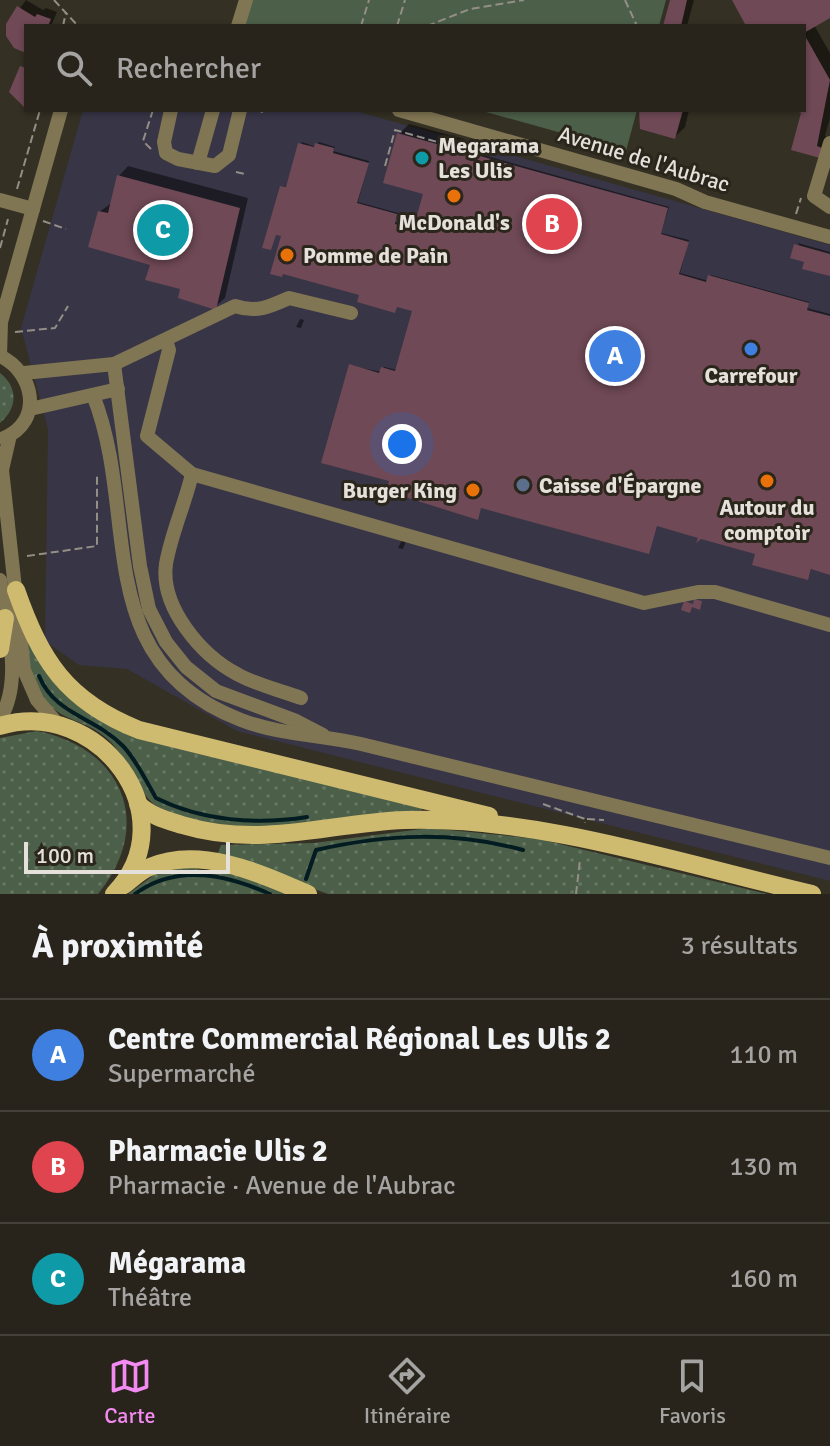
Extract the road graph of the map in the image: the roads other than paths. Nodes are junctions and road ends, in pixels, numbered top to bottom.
1 (246, 0) edge
2 (239, 24) edge
3 (60, 112) edge
4 (171, 112) edge
5 (212, 112) edge
6 (240, 112) edge
7 (406, 112) edge
8 (830, 143) edge
9 (198, 163) junction
10 (6, 202) edge
11 (830, 207) edge
12 (32, 213) junction
13 (830, 237) edge
14 (15, 267) junction
15 (0, 287) edge
16 (351, 313) dead end
17 (0, 337) edge
18 (166, 340) junction
19 (0, 356) edge
20 (114, 364) junction
21 (24, 373) junction
22 (118, 389) junction
23 (93, 395) junction
24 (30, 409) junction
25 (5, 438) edge
26 (192, 474) junction
27 (0, 580) edge
28 (16, 590) junction
29 (3, 619) edge
30 (830, 625) edge
31 (0, 649) edge
32 (301, 698) dead end
33 (0, 719) edge
34 (56, 722) junction
35 (0, 726) edge
36 (324, 736) junction
37 (138, 804) junction
38 (518, 827) junction
39 (830, 858) edge
40 (118, 890) edge
41 (308, 894) edge
42 (812, 894) edge

1 - 2 street
3 - 12 street
4 - 9 street
5 - 9 street
6 - 9 street
7 - 13 street, Avenue de l'Aubrac
8 - 11 street
10 - 12 street
12 - 14 street
14 - 15 street
14 - 17 street
16 - 18 street
17 - 19 street
18 - 20 street
18 - 26 street
19 - 21 street
20 - 21 street
20 - 22 street
21 - 24 street
22 - 23 street
22 - 36 street
23 - 24 street
23 - 36 street
24 - 25 street
25 - 28 street
26 - 30 street
26 - 32 street
27 - 29 street
28 - 34 street
28 - 38 main road
29 - 31 main road
29 - 33 street
34 - 35 main road
34 - 37 main road
36 - 39 street
37 - 38 main road
37 - 40 main road
38 - 42 main road
40 - 41 main road

